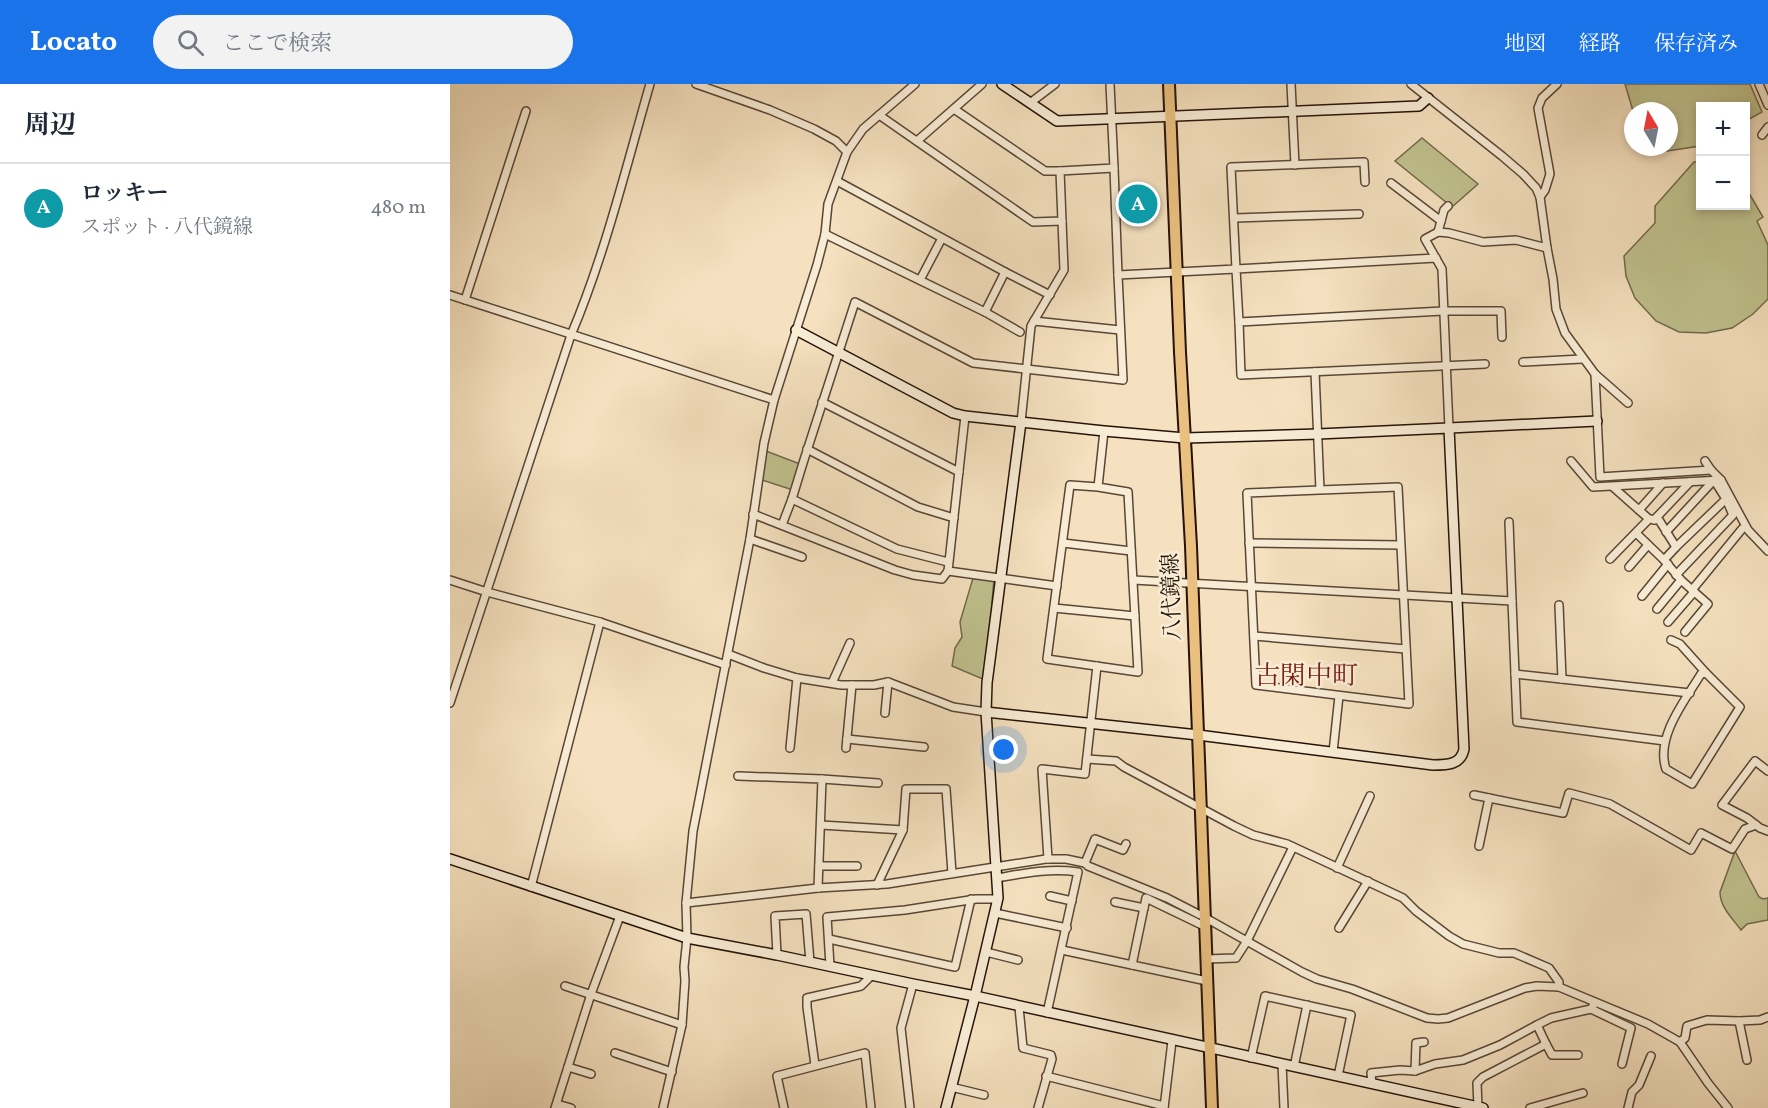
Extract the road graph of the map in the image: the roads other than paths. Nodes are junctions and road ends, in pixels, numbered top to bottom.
1 (650, 84) edge
2 (696, 84) edge
3 (915, 84) edge
4 (982, 84) edge
5 (1002, 84) edge
6 (1055, 84) edge
7 (1110, 84) edge
8 (1169, 84) edge
9 (1291, 84) edge
10 (1411, 84) edge
11 (1557, 84) edge
12 (1759, 84) edge
13 (1428, 98) junction
14 (1030, 103) junction
15 (1768, 105) edge
16 (954, 109) junction
17 (526, 111) dead end
18 (1292, 111) junction
19 (879, 115) junction
20 (1171, 117) junction
21 (1111, 119) junction
22 (1768, 127) edge
23 (1762, 135) dead end
24 (917, 141) junction
25 (847, 153) junction
26 (1295, 165) junction
27 (1113, 168) junction
28 (1060, 171) junction
29 (837, 181) junction
30 (1365, 182) dead end
31 (1391, 183) dead end
32 (1540, 197) junction
33 (1448, 206) dead end
34 (1359, 214) dead end
35 (1235, 218) junction
36 (1062, 221) junction
37 (1441, 221) junction
38 (1438, 232) junction
39 (825, 234) junction
40 (942, 238) junction
41 (1547, 248) junction
42 (1436, 258) junction
43 (1236, 269) junction
44 (1005, 272) junction
45 (1177, 272) junction
46 (1118, 275) junction
47 (920, 280) junction
48 (450, 295) edge
49 (1050, 295) junction
50 (465, 300) junction
51 (1443, 311) junction
52 (985, 312) junction
53 (1034, 321) junction
54 (1239, 322) junction
55 (796, 330) junction
56 (1120, 330) junction
57 (1020, 332) dead end
58 (571, 334) junction
59 (1502, 337) dead end
60 (838, 352) junction
61 (1582, 359) junction
62 (1524, 362) dead end
63 (1485, 364) dead end
64 (1446, 366) junction
65 (1026, 370) junction
66 (1315, 372) junction
67 (1595, 374) junction
68 (774, 400) junction
69 (822, 402) junction
70 (1628, 403) dead end
71 (965, 416) junction
72 (1597, 421) junction
73 (1021, 422) junction
74 (1449, 428) junction
75 (1104, 431) junction
76 (1318, 434) junction
77 (1185, 438) junction
78 (807, 449) junction
79 (1571, 461) dead end
80 (1705, 461) dead end
81 (1711, 470) junction
82 (959, 472) junction
83 (1718, 480) junction
84 (1690, 482) junction
85 (1664, 483) junction
86 (1098, 487) junction
87 (1612, 487) junction
88 (1320, 490) junction
89 (792, 499) junction
90 (1726, 499) junction
91 (1639, 510) junction
92 (753, 514) junction
93 (1733, 515) junction
94 (954, 518) junction
95 (1652, 519) junction
96 (1509, 522) dead end
97 (782, 525) junction
98 (1744, 527) junction
99 (1666, 532) junction
100 (1636, 533) junction
101 (750, 539) junction
102 (1063, 543) junction
103 (1249, 543) junction
104 (1400, 545) junction
105 (1648, 545) junction
106 (1676, 547) junction
107 (1131, 551) junction
108 (1768, 551) edge
109 (802, 557) dead end
110 (1610, 559) dead end
111 (1666, 562) junction
112 (948, 566) junction
113 (1629, 567) dead end
114 (1679, 577) junction
115 (1001, 578) junction
116 (450, 580) edge
117 (1133, 580) junction
118 (1193, 584) junction
119 (1057, 586) junction
120 (1251, 588) junction
121 (1693, 591) junction
122 (487, 592) junction
123 (1404, 596) junction
124 (1642, 596) dead end
125 (1457, 598) junction
126 (1512, 601) junction
127 (1559, 605) dead end
128 (1054, 608) junction
129 (1657, 609) dead end
130 (1135, 616) junction
131 (600, 622) junction
132 (1668, 622) dead end
133 (1685, 632) dead end
134 (1254, 636) junction
135 (1671, 640) dead end
136 (850, 643) dead end
137 (1406, 649) junction
138 (728, 654) junction
139 (726, 665) junction
140 (1097, 666) junction
141 (1706, 673) junction
142 (1515, 674) junction
143 (797, 678) junction
144 (1562, 679) junction
145 (888, 682) junction
146 (832, 683) junction
147 (852, 685) junction
148 (1690, 693) junction
149 (1339, 696) junction
150 (450, 703) edge
151 (986, 712) junction
152 (885, 713) dead end
153 (1091, 723) junction
154 (1198, 735) junction
155 (847, 739) junction
156 (1665, 741) junction
157 (924, 747) dead end
158 (790, 748) dead end
159 (846, 748) dead end
160 (1333, 752) junction
161 (1088, 759) junction
162 (1768, 771) edge
163 (738, 776) dead end
164 (822, 779) junction
165 (878, 783) dead end
166 (1474, 795) dead end
167 (1370, 796) dead end
168 (1489, 798) junction
169 (1201, 807) junction
170 (821, 825) junction
171 (1756, 825) junction
172 (903, 830) junction
173 (1768, 831) edge
174 (1126, 844) dead end
175 (1479, 846) dead end
176 (1293, 847) junction
177 (450, 859) edge
178 (1048, 859) junction
179 (1085, 863) junction
180 (819, 866) junction
181 (857, 866) dead end
182 (996, 866) junction
183 (1337, 868) junction
184 (952, 873) junction
185 (997, 879) junction
186 (1368, 881) junction
187 (877, 885) junction
188 (531, 887) junction
189 (819, 888) junction
190 (1050, 896) dead end
191 (971, 899) junction
192 (998, 899) junction
193 (1072, 901) junction
194 (1115, 902) dead end
195 (686, 903) junction
196 (1144, 908) junction
197 (994, 913) junction
198 (620, 916) junction
199 (1204, 921) junction
200 (1067, 928) junction
201 (1339, 928) dead end
202 (687, 938) junction
203 (829, 939) junction
204 (1246, 940) junction
205 (1062, 950) junction
206 (986, 952) junction
207 (777, 955) junction
208 (1206, 959) junction
209 (1018, 960) dead end
210 (810, 962) junction
211 (1132, 965) junction
212 (830, 966) junction
213 (872, 975) junction
214 (1207, 981) junction
215 (912, 984) junction
216 (565, 986) dead end
217 (1559, 987) junction
218 (591, 994) junction
219 (975, 996) junction
220 (1307, 1005) junction
221 (1593, 1006) junction
222 (1019, 1007) junction
223 (1047, 1012) junction
224 (1768, 1017) edge
225 (1739, 1022) junction
226 (682, 1025) junction
227 (1537, 1025) junction
228 (1172, 1041) junction
229 (1680, 1042) junction
230 (1416, 1043) dead end
231 (1546, 1044) junction
232 (1210, 1049) junction
233 (615, 1053) dead end
234 (1578, 1055) dead end
235 (1651, 1056) dead end
236 (1251, 1058) junction
237 (1747, 1060) dead end
238 (1282, 1064) junction
239 (1622, 1064) dead end
240 (815, 1065) junction
241 (568, 1067) junction
242 (1294, 1067) junction
243 (1415, 1071) junction
244 (672, 1072) junction
245 (591, 1074) dead end
246 (1046, 1076) junction
247 (1338, 1076) junction
248 (1372, 1084) junction
249 (951, 1087) junction
250 (1579, 1092) dead end
251 (984, 1095) dead end
252 (1453, 1105) edge
253 (556, 1106) edge
254 (1164, 1107) edge
255 (1480, 1107) edge
256 (571, 1108) edge
257 (663, 1108) edge
258 (784, 1108) edge
259 (871, 1108) edge
260 (910, 1108) edge
261 (946, 1108) edge
262 (1038, 1108) edge
263 (1212, 1108) edge
264 (1284, 1108) edge
265 (1530, 1108) edge
266 (1628, 1108) edge
267 (1728, 1108) edge

1 - 58 street
2 - 25 street
3 - 19 street
4 - 16 street
5 - 14 street
6 - 14 street
7 - 21 street
8 - 20 main road, 八代鏡線
9 - 18 street
10 - 13 street
11 - 32 street
12 - 15 street
13 - 18 street
13 - 32 street
14 - 21 street
16 - 24 street
16 - 28 street
17 - 50 street
18 - 20 street
18 - 26 street
19 - 24 street
19 - 25 street
20 - 21 street
20 - 45 main road, 八代鏡線
21 - 27 street
22 - 23 street
24 - 36 street
25 - 29 street
26 - 30 street
26 - 35 street
27 - 28 street
27 - 46 street
28 - 36 street
29 - 39 street
29 - 40 street
31 - 37 street
32 - 41 street
33 - 37 street
34 - 35 street
35 - 43 street
36 - 49 street
37 - 38 street
38 - 41 street
38 - 42 street
39 - 47 street
39 - 55 street
40 - 44 street
40 - 47 street
41 - 61 street
42 - 43 street
42 - 51 street
43 - 45 street
43 - 54 street
44 - 49 street
44 - 52 street
45 - 46 street
45 - 77 main road, 八代鏡線
46 - 56 street
47 - 52 street
48 - 50 street
49 - 53 street
50 - 58 street
51 - 54 street
51 - 59 street
51 - 64 street
52 - 57 street
53 - 56 street
53 - 65 street
54 - 66 street
55 - 60 street
55 - 68 street
56 - 65 street
58 - 68 street
58 - 122 street
60 - 65 street
60 - 69 street
60 - 71 street
61 - 62 street
61 - 67 street
63 - 64 street
64 - 66 street
64 - 74 street
65 - 73 street
66 - 76 street
67 - 70 street
67 - 72 street
68 - 92 street
69 - 78 street
69 - 82 street
71 - 73 street
71 - 82 street
72 - 74 street
72 - 81 street
73 - 75 street
73 - 115 street
74 - 76 street
74 - 125 street
75 - 77 street
75 - 86 street
76 - 77 street
76 - 88 street
77 - 118 main road, 八代鏡線
78 - 89 street
78 - 94 street
79 - 87 street
80 - 81 street
81 - 83 street
82 - 94 street
83 - 84 street
83 - 90 street
83 - 98 street
83 - 99 street
84 - 85 street
84 - 95 street
85 - 87 street
85 - 91 street
86 - 102 street
86 - 107 street
87 - 91 street
88 - 103 street
88 - 104 street
89 - 97 street
89 - 112 street
90 - 93 street
90 - 106 street
91 - 95 street
92 - 97 street
92 - 101 street
93 - 98 street
93 - 114 street
94 - 112 street
95 - 99 street
95 - 100 street
96 - 126 street
97 - 112 street
98 - 108 street
98 - 121 street
99 - 106 street
100 - 105 street
100 - 110 street
101 - 109 street
101 - 138 street
102 - 107 street
102 - 119 street
103 - 104 street
103 - 120 street
104 - 123 street
105 - 111 street
105 - 113 street
106 - 111 street
107 - 117 street
111 - 114 street
111 - 124 street
112 - 115 street
114 - 121 street
114 - 129 street
115 - 119 street
115 - 151 street
116 - 122 street
117 - 118 street
117 - 130 street
118 - 120 street
118 - 154 main road, 八代鏡線
119 - 128 street
120 - 123 street
120 - 134 street
121 - 132 street
121 - 133 street
122 - 131 street
122 - 150 street
123 - 125 street
123 - 137 street
125 - 126 street
125 - 160 street
126 - 142 street
127 - 144 street
128 - 130 street
128 - 140 street
130 - 140 street
131 - 139 street
131 - 188 street
134 - 137 street
134 - 149 street
135 - 141 street
136 - 146 street
137 - 149 street
138 - 139 street
138 - 143 street
139 - 195 street
140 - 153 street
141 - 148 street
141 - 156 street
142 - 144 street
142 - 156 street
143 - 146 street
143 - 158 street
144 - 148 street
145 - 147 street
145 - 151 street
145 - 152 street
146 - 147 street
147 - 155 street
148 - 156 street
149 - 160 street
151 - 153 street
151 - 182 street
153 - 154 street
153 - 161 street
154 - 160 street
154 - 169 main road, 八代鏡線
155 - 157 street
155 - 159 street
161 - 169 street
161 - 178 street
162 - 171 street
163 - 164 street
164 - 165 street
164 - 170 street
166 - 168 street
167 - 183 street
168 - 171 street
168 - 175 street
169 - 176 street
169 - 199 main road, 八代鏡線
170 - 172 street
170 - 180 street
171 - 173 street
172 - 184 street
172 - 187 street
174 - 179 street
176 - 183 street
176 - 204 street
177 - 188 street
178 - 179 street
178 - 182 street
179 - 199 street
180 - 181 street
180 - 189 street
182 - 184 street
182 - 185 street
183 - 186 street
184 - 187 street
185 - 192 street
185 - 193 street
186 - 201 street
186 - 217 street
187 - 189 street
188 - 198 street
189 - 195 street
190 - 193 street
191 - 192 street
191 - 203 street
191 - 203 street
192 - 197 street
193 - 200 street
194 - 196 street
195 - 202 street
196 - 199 street
196 - 211 street
197 - 200 street
197 - 206 street
198 - 202 street
198 - 218 street
199 - 204 street
199 - 208 main road, 八代鏡線
200 - 205 street
202 - 207 street
202 - 226 street
203 - 212 street
204 - 208 street
204 - 217 street
205 - 211 street
205 - 223 street
206 - 209 street
206 - 219 street
207 - 210 street
207 - 210 street
208 - 214 main road, 八代鏡線
210 - 212 street
211 - 214 street
212 - 213 street
213 - 215 street
213 - 240 street
214 - 232 main road, 八代鏡線
215 - 219 street
215 - 260 street
216 - 218 street
217 - 221 street
218 - 226 street
218 - 241 street
219 - 222 street
219 - 249 street
220 - 236 street
220 - 242 street
220 - 247 street
221 - 227 street
221 - 229 street
221 - 239 street
222 - 223 street
222 - 246 street
223 - 228 street
224 - 225 street
225 - 229 street
225 - 237 street
226 - 244 street
227 - 231 street
227 - 243 street
228 - 232 street
228 - 254 street
229 - 267 street
230 - 243 street
231 - 234 street
231 - 255 street
232 - 236 street
232 - 263 main road, 八代鏡線
233 - 244 street
235 - 266 street
236 - 238 street
238 - 242 street
238 - 264 street
240 - 258 street
240 - 259 street
241 - 245 street
241 - 253 street
242 - 247 street
243 - 248 street
244 - 257 street
246 - 254 street
246 - 262 street
247 - 248 street
248 - 252 street
249 - 251 street
249 - 261 street
250 - 265 street
252 - 255 street
253 - 256 street

